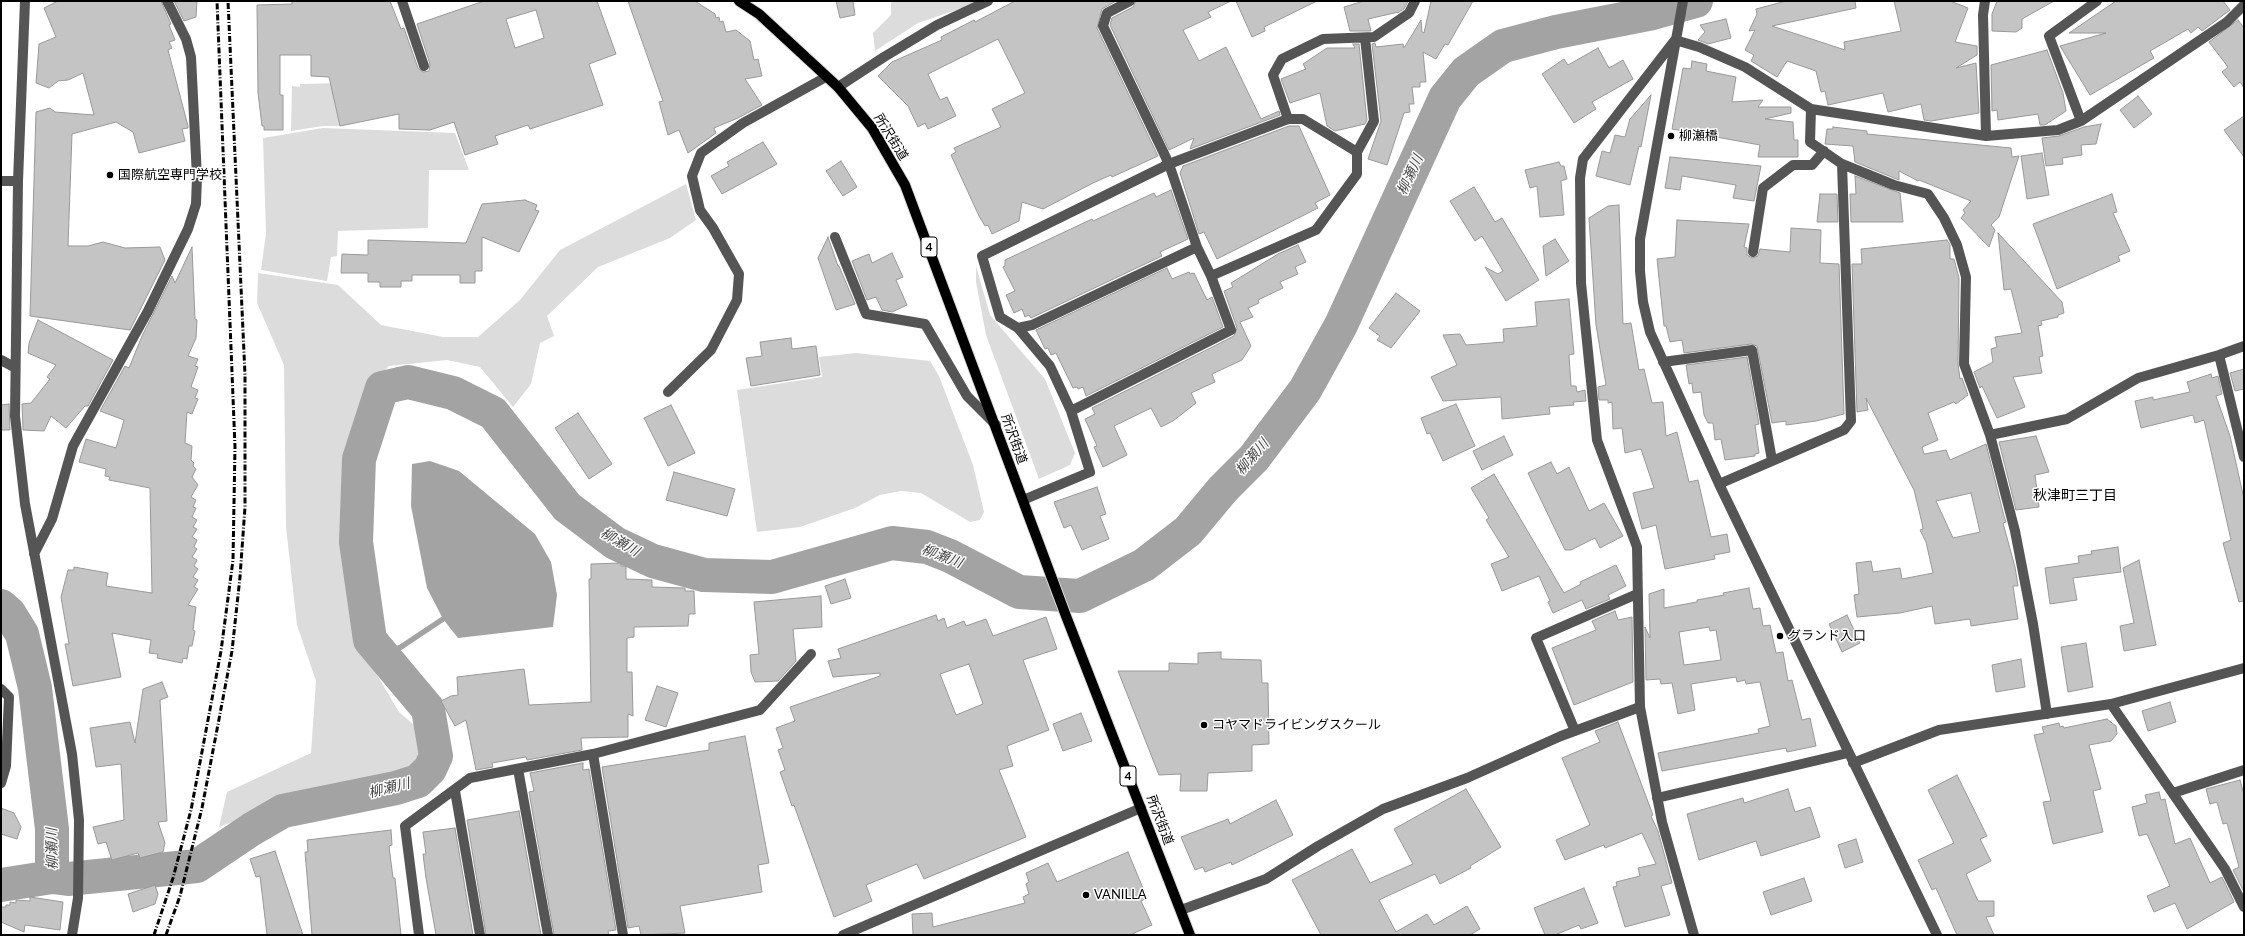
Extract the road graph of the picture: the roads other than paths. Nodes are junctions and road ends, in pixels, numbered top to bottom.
1 (25, 1) edge
2 (167, 1) edge
3 (402, 1) edge
4 (739, 1) edge
5 (988, 1) edge
6 (1130, 1) edge
7 (1415, 1) edge
8 (1683, 1) edge
9 (1985, 1) edge
10 (2097, 1) edge
11 (2244, 5) edge
12 (1365, 38) junction
13 (1676, 38) junction
14 (424, 66) dead end
15 (826, 77) junction
16 (838, 87) junction
17 (1812, 109) junction
18 (1288, 119) junction
19 (2081, 121) junction
20 (1986, 136) junction
21 (1357, 152) junction
22 (1824, 152) junction
23 (1169, 164) junction
24 (1842, 164) junction
25 (1, 181) edge
26 (18, 181) junction
27 (835, 237) dead end
28 (1197, 247) junction
29 (1753, 252) dead end
30 (1211, 276) junction
31 (1018, 328) junction
32 (2244, 346) edge
33 (2219, 355) junction
34 (1, 360) edge
35 (1662, 362) junction
36 (14, 367) junction
37 (668, 392) dead end
38 (1071, 411) junction
39 (996, 425) junction
40 (1990, 435) junction
41 (2244, 457) edge
42 (1772, 460) junction
43 (1719, 484) junction
44 (1022, 500) junction
45 (34, 554) junction
46 (1637, 594) junction
47 (810, 654) dead end
48 (2244, 668) edge
49 (1, 689) edge
50 (2111, 704) junction
51 (1640, 707) junction
52 (2047, 714) junction
53 (1575, 731) junction
54 (1848, 753) junction
55 (593, 754) junction
56 (1853, 763) junction
57 (518, 769) junction
58 (2244, 770) edge
59 (1, 783) edge
60 (455, 791) junction
61 (2173, 792) junction
62 (1657, 798) junction
63 (1141, 808) junction
64 (2244, 907) edge
65 (1181, 910) junction
66 (856, 932) edge
67 (72, 935) edge
68 (419, 935) edge
69 (480, 935) edge
70 (548, 935) edge
71 (623, 935) edge
72 (843, 935) edge
73 (1190, 935) edge
74 (1694, 935) edge
75 (1937, 935) edge

1 - 26 street
2 - 45 street
3 - 14 street
4 - 15 main road, 所沢街道 / 4
5 - 16 street
6 - 23 street
7 - 12 street
8 - 13 street
9 - 20 street
10 - 19 street
11 - 19 street
12 - 18 street
12 - 21 street
13 - 17 street
13 - 35 street
13 - 46 street
15 - 16 main road, 所沢街道 / 4
15 - 37 street
16 - 39 main road, 所沢街道 / 4
17 - 20 street
17 - 22 street
18 - 21 street
18 - 23 street
19 - 20 street
21 - 30 street
22 - 24 street
22 - 29 street
23 - 28 street
23 - 31 street
24 - 40 street
24 - 42 street
25 - 26 street
26 - 36 street
27 - 39 street
28 - 30 street
28 - 31 street
30 - 38 street
31 - 38 street
32 - 33 street
33 - 40 street
33 - 41 street
34 - 36 street
35 - 42 street
35 - 43 street
36 - 45 street
38 - 44 street
39 - 44 main road, 所沢街道 / 4
40 - 52 street
42 - 43 street
43 - 54 street
44 - 63 main road, 所沢街道 / 4
45 - 67 street
46 - 51 street
46 - 53 street
47 - 55 street
48 - 50 street
49 - 59 street
50 - 52 street
50 - 61 street
51 - 53 street
51 - 62 street
52 - 56 street
53 - 65 street
54 - 56 street
54 - 62 street
55 - 57 street
55 - 71 street
56 - 75 street
57 - 60 street
57 - 70 street
58 - 61 street
60 - 68 street
60 - 69 street
61 - 64 street
62 - 74 street
63 - 65 main road, 所沢街道 / 4
63 - 66 street
65 - 73 main road, 所沢街道 / 4
66 - 72 street

